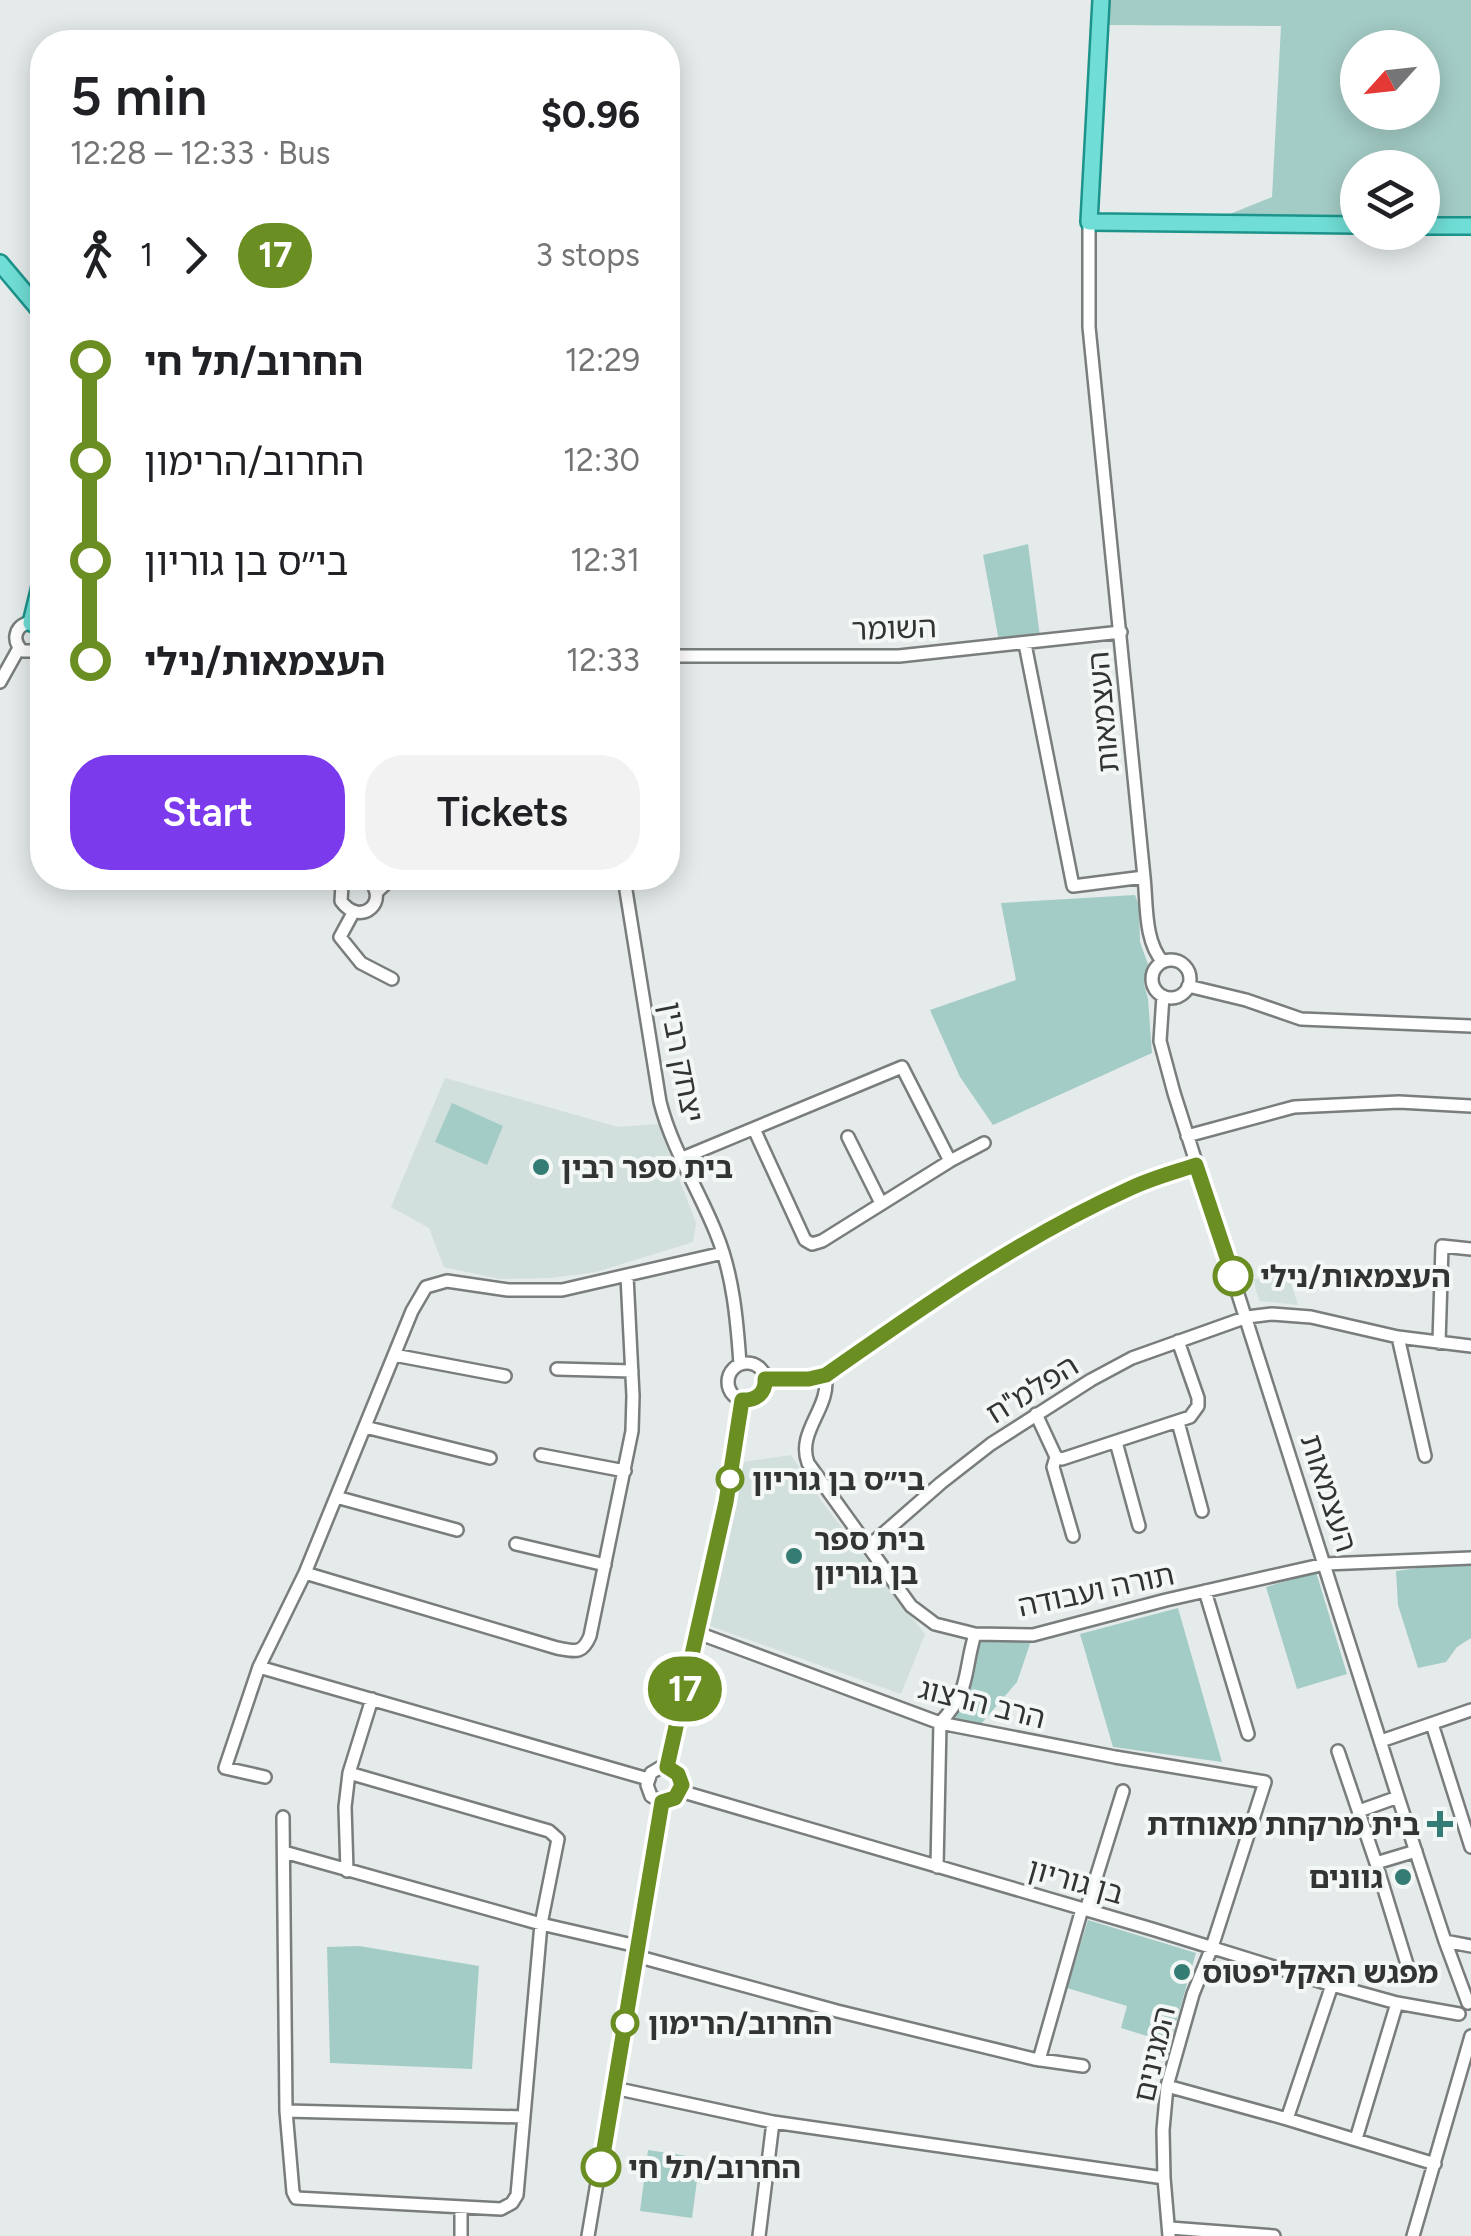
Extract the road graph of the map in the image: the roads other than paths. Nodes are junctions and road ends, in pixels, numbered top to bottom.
1 (1100, 0) edge
2 (1088, 222) junction
3 (1340, 225) edge
4 (1440, 226) edge
5 (1471, 226) edge
6 (0, 263) edge
7 (30, 299) edge
8 (30, 626) edge
9 (1121, 632) junction
10 (1025, 644) junction
11 (19, 648) junction
12 (30, 652) edge
13 (680, 656) edge
14 (0, 682) edge
15 (1144, 877) junction
16 (340, 890) edge
17 (626, 890) edge
18 (377, 892) edge
19 (353, 912) junction
20 (1162, 962) junction
21 (392, 979) dead end
22 (1188, 986) junction
23 (1162, 996) junction
24 (1471, 1026) edge
25 (1471, 1106) edge
26 (754, 1129) junction
27 (848, 1136) dead end
28 (1187, 1136) junction
29 (984, 1142) dead end
30 (680, 1159) junction
31 (950, 1161) junction
32 (1196, 1165) junction
33 (881, 1203) junction
34 (1471, 1248) edge
35 (723, 1253) junction
36 (626, 1276) junction
37 (1246, 1316) junction
38 (1398, 1337) junction
39 (1178, 1340) junction
40 (1439, 1342) junction
41 (1471, 1346) edge
42 (394, 1355) junction
43 (740, 1364) junction
44 (557, 1370) dead end
45 (632, 1371) junction
46 (826, 1375) junction
47 (505, 1376) dead end
48 (765, 1379) junction
49 (742, 1400) junction
50 (1036, 1414) junction
51 (1178, 1422) junction
52 (365, 1427) junction
53 (1116, 1442) junction
54 (542, 1455) dead end
55 (1424, 1456) dead end
56 (1056, 1457) junction
57 (490, 1458) dead end
58 (625, 1471) junction
59 (336, 1497) junction
60 (1202, 1512) dead end
61 (1139, 1526) dead end
62 (457, 1530) dead end
63 (1073, 1536) dead end
64 (516, 1544) dead end
65 (869, 1546) junction
66 (1471, 1558) edge
67 (1326, 1564) junction
68 (605, 1565) junction
69 (305, 1573) junction
70 (1205, 1591) junction
71 (698, 1633) junction
72 (975, 1634) junction
73 (258, 1666) junction
74 (372, 1699) junction
75 (1471, 1710) edge
76 (940, 1723) junction
77 (1432, 1724) junction
78 (1248, 1734) dead end
79 (1382, 1741) junction
80 (1338, 1751) dead end
81 (667, 1767) junction
82 (349, 1773) junction
83 (265, 1777) dead end
84 (648, 1778) junction
85 (1265, 1782) joint
86 (680, 1791) junction
87 (1123, 1791) dead end
88 (1398, 1797) junction
89 (662, 1802) junction
90 (1358, 1812) junction
91 (283, 1817) dead end
92 (1471, 1847) edge
93 (1416, 1851) junction
94 (284, 1852) junction
95 (1376, 1863) junction
96 (937, 1867) junction
97 (348, 1871) junction
98 (1084, 1910) junction
99 (542, 1924) junction
100 (1445, 1941) junction
101 (1212, 1946) junction
102 (1471, 1946) edge
103 (636, 1951) junction
104 (1410, 1974) dead end
105 (1332, 1985) junction
106 (1470, 2002) edge
107 (1397, 2004) junction
108 (1459, 2014) junction
109 (1471, 2036) edge
110 (1038, 2060) junction
111 (1083, 2066) dead end
112 (1167, 2086) junction
113 (614, 2088) junction
114 (286, 2110) junction
115 (524, 2117) junction
116 (1287, 2118) junction
117 (774, 2122) junction
118 (1356, 2139) junction
119 (1435, 2164) junction
120 (1164, 2178) junction
121 (462, 2207) junction
122 (1170, 2232) edge
123 (461, 2236) edge
124 (588, 2236) edge
125 (760, 2236) edge
126 (1274, 2236) edge
127 (1413, 2236) edge

1 - 2 main road
2 - 3 main road
2 - 9 street, העצמאות
4 - 5 main road
6 - 7 main road
8 - 11 street
9 - 10 street, השומר
9 - 15 street, העצמאות
10 - 13 street, השומר
10 - 15 street
11 - 12 street
11 - 14 street
15 - 20 street, העצמאות
16 - 19 street
17 - 30 street, יצחק רבין
18 - 19 street
19 - 21 street
20 - 22 street
20 - 23 street
22 - 23 street
22 - 24 street
23 - 28 street, העצמאות
25 - 28 street
26 - 30 street
26 - 31 street
26 - 33 street
27 - 33 street
28 - 32 street, העצמאות
29 - 31 street
30 - 35 street, יצחק רבין
31 - 33 street
32 - 37 street, העצמאות
32 - 46 street
34 - 40 street
35 - 36 street
35 - 43 street, יצחק רבין
36 - 42 street
36 - 45 street
37 - 38 street, הפלמ"ח
37 - 39 street, הפלמ"ח
37 - 67 street, העצמאות
38 - 40 street, הפלמ"ח
38 - 55 street
39 - 50 street, הפלמ"ח
39 - 51 street
40 - 41 street, הפלמ"ח
42 - 47 street
42 - 52 street
43 - 48 street
43 - 49 street
44 - 45 street
45 - 58 street
46 - 48 street
46 - 65 street, תורה ועבודה
48 - 49 street
49 - 71 street
50 - 56 street
50 - 65 street, הפלמ"ח
51 - 53 street
51 - 60 street
52 - 57 street
52 - 59 street
53 - 56 street
53 - 61 street
54 - 58 street
56 - 63 street
58 - 68 street
59 - 62 street
59 - 69 street
64 - 68 street
65 - 72 street, תורה ועבודה
66 - 67 street, תורה ועבודה
67 - 70 street, תורה ועבודה
67 - 79 street, העצמאות
68 - 69 street
69 - 73 street
70 - 72 street, תורה ועבודה
70 - 78 street
71 - 76 street, הרב הרצוג
71 - 81 street
72 - 76 street
73 - 74 street
73 - 83 street
74 - 82 street
74 - 84 street
75 - 77 street
76 - 85 street, הרב הרצוג
76 - 96 street
77 - 79 street
77 - 92 street
79 - 88 street, העצמאות
80 - 90 street
81 - 84 street
81 - 86 street
82 - 97 street
82 - 99 street
84 - 89 street
85 - 101 street, המגינים
86 - 89 street
86 - 96 street, בן גוריון
87 - 98 street
88 - 90 street
88 - 93 street, העצמאות
89 - 103 street
90 - 95 street
91 - 94 street
93 - 95 street
93 - 100 street, העצמאות
94 - 97 street
94 - 114 street
95 - 104 street
96 - 98 street, בן גוריון
97 - 99 street
98 - 101 street, בן גוריון
98 - 110 street
99 - 103 street
99 - 115 street
100 - 102 street
100 - 106 street, העצמאות
101 - 105 street, בן גוריון
101 - 112 street, המגינים
103 - 110 street
103 - 113 street
105 - 107 street, בן גוריון
105 - 116 street
106 - 108 street
107 - 108 street, בן גוריון
107 - 118 street
108 - 109 street
109 - 119 street
110 - 111 street
112 - 116 street
112 - 120 street, המגינים
113 - 117 street
113 - 124 street
114 - 115 street
114 - 121 street
115 - 121 street
116 - 118 street
117 - 120 street
117 - 125 street
118 - 119 street
119 - 127 street
120 - 122 street, המגינים
121 - 123 street
122 - 126 street

